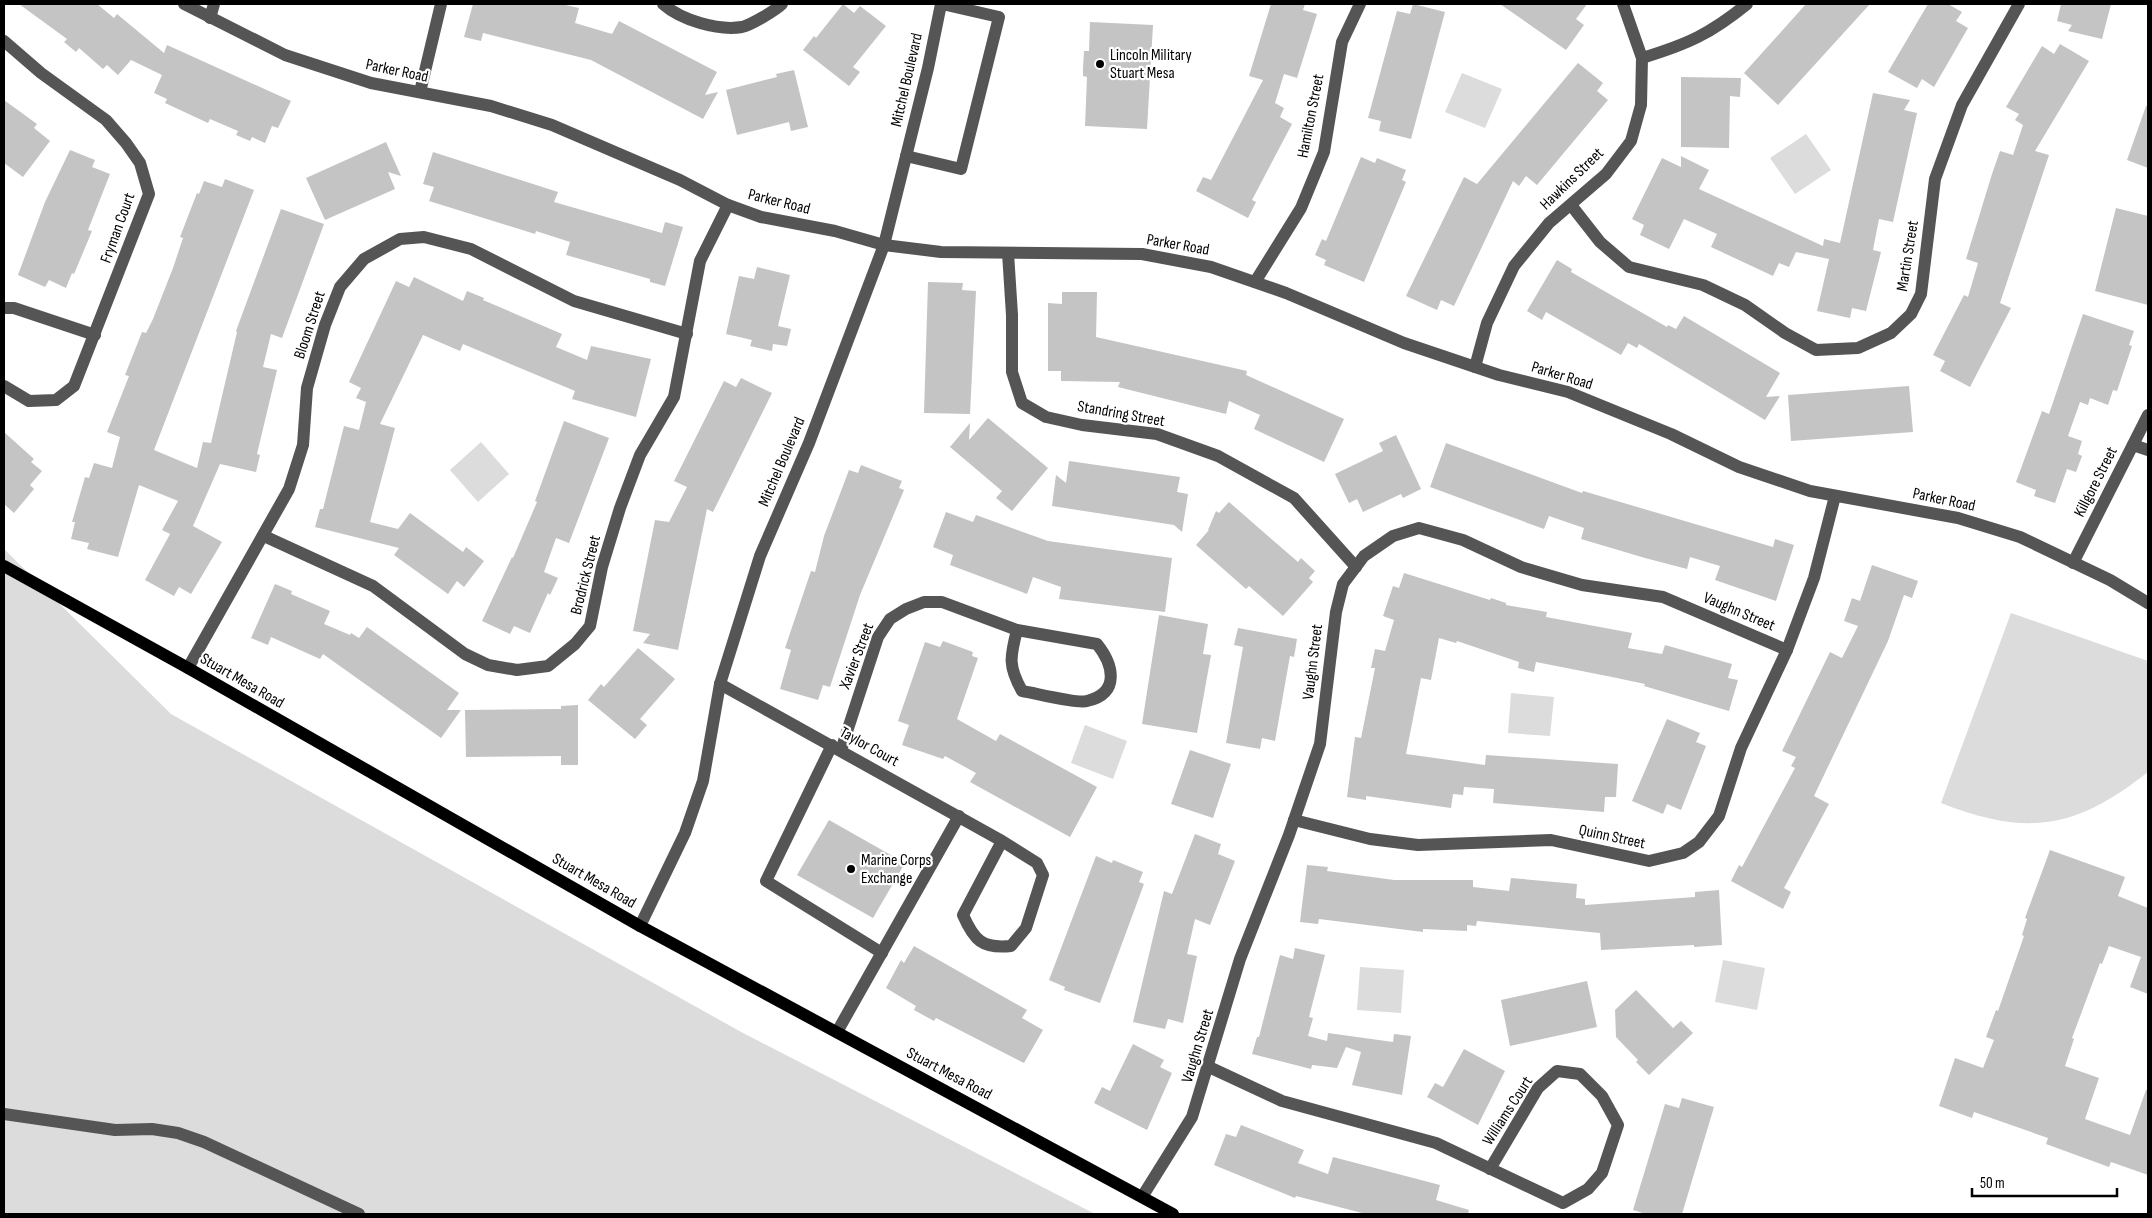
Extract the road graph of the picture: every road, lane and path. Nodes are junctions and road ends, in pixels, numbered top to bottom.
1 (184, 4) edge
2 (214, 4) edge
3 (441, 4) edge
4 (663, 4) edge
5 (782, 4) edge
6 (941, 4) edge
7 (1360, 4) edge
8 (1623, 4) edge
9 (1747, 4) edge
10 (2020, 4) edge
11 (210, 18) junction
12 (4, 42) edge
13 (1642, 58) junction
14 (420, 92) junction
15 (906, 156) junction
16 (728, 205) junction
17 (1570, 205) junction
18 (884, 245) junction
19 (1008, 253) junction
20 (1255, 282) junction
21 (4, 308) edge
22 (94, 334) junction
23 (687, 334) junction
24 (1474, 367) junction
25 (4, 386) edge
26 (2148, 415) edge
27 (2133, 445) junction
28 (2148, 450) edge
29 (1835, 496) junction
30 (264, 536) junction
31 (2073, 563) junction
32 (4, 566) edge
33 (1356, 566) junction
34 (2148, 603) edge
35 (1017, 630) junction
36 (1787, 650) junction
37 (188, 668) junction
38 (720, 684) junction
39 (836, 748) junction
40 (959, 816) junction
41 (1294, 820) junction
42 (1002, 841) junction
43 (640, 926) junction
44 (882, 953) junction
45 (837, 1032) junction
46 (1208, 1067) junction
47 (4, 1114) edge
48 (1490, 1169) junction
49 (1142, 1197) junction
50 (360, 1214) edge
51 (1173, 1214) edge

1 - 11 street, Parker Road
2 - 11 street
3 - 14 street
4 - 5 street
6 - 15 street, Mitchel Boulevard
6 - 15 street
7 - 20 street, Hamilton Street
8 - 13 street, Hawkins Street
9 - 13 street
10 - 17 street, Martin Street
11 - 14 street, Parker Road
12 - 22 street, Fryman Court
13 - 17 street, Hawkins Street
14 - 16 street, Parker Road
15 - 18 street, Mitchel Boulevard
16 - 18 street, Parker Road
16 - 23 street, Brodrick Street
17 - 24 street, Hawkins Street
18 - 19 street, Parker Road
18 - 38 street, Mitchel Boulevard
19 - 20 street, Parker Road
19 - 33 street, Standring Street
20 - 24 street, Parker Road
21 - 22 street
22 - 25 street, Fryman Court
23 - 30 street, Bloom Street
23 - 30 street, Brodrick Street
24 - 29 street, Parker Road
26 - 27 street, Killgore Street
27 - 28 street
27 - 31 street, Killgore Street
29 - 31 street, Parker Road
29 - 36 street, Quinn Street
30 - 37 street, Bloom Street
31 - 34 street, Parker Road
32 - 37 main road, Stuart Mesa Road
33 - 36 street, Vaughn Street
33 - 41 street, Vaughn Street
35 - 35 street, Xavier Street
35 - 39 street, Xavier Street
36 - 41 street, Quinn Street
37 - 43 main road, Stuart Mesa Road
38 - 39 street, Taylor Court
38 - 43 street, Mitchel Boulevard
39 - 40 street, Taylor Court
39 - 44 street, Xavier Street
40 - 42 street, Taylor Court
40 - 44 street
41 - 46 street, Vaughn Street
42 - 42 street, Taylor Court
43 - 45 main road, Stuart Mesa Road
44 - 45 street
45 - 49 main road, Stuart Mesa Road
46 - 48 street, Williams Court
46 - 49 street, Vaughn Street
47 - 50 street
48 - 48 street, Williams Court
49 - 51 main road, Stuart Mesa Road

